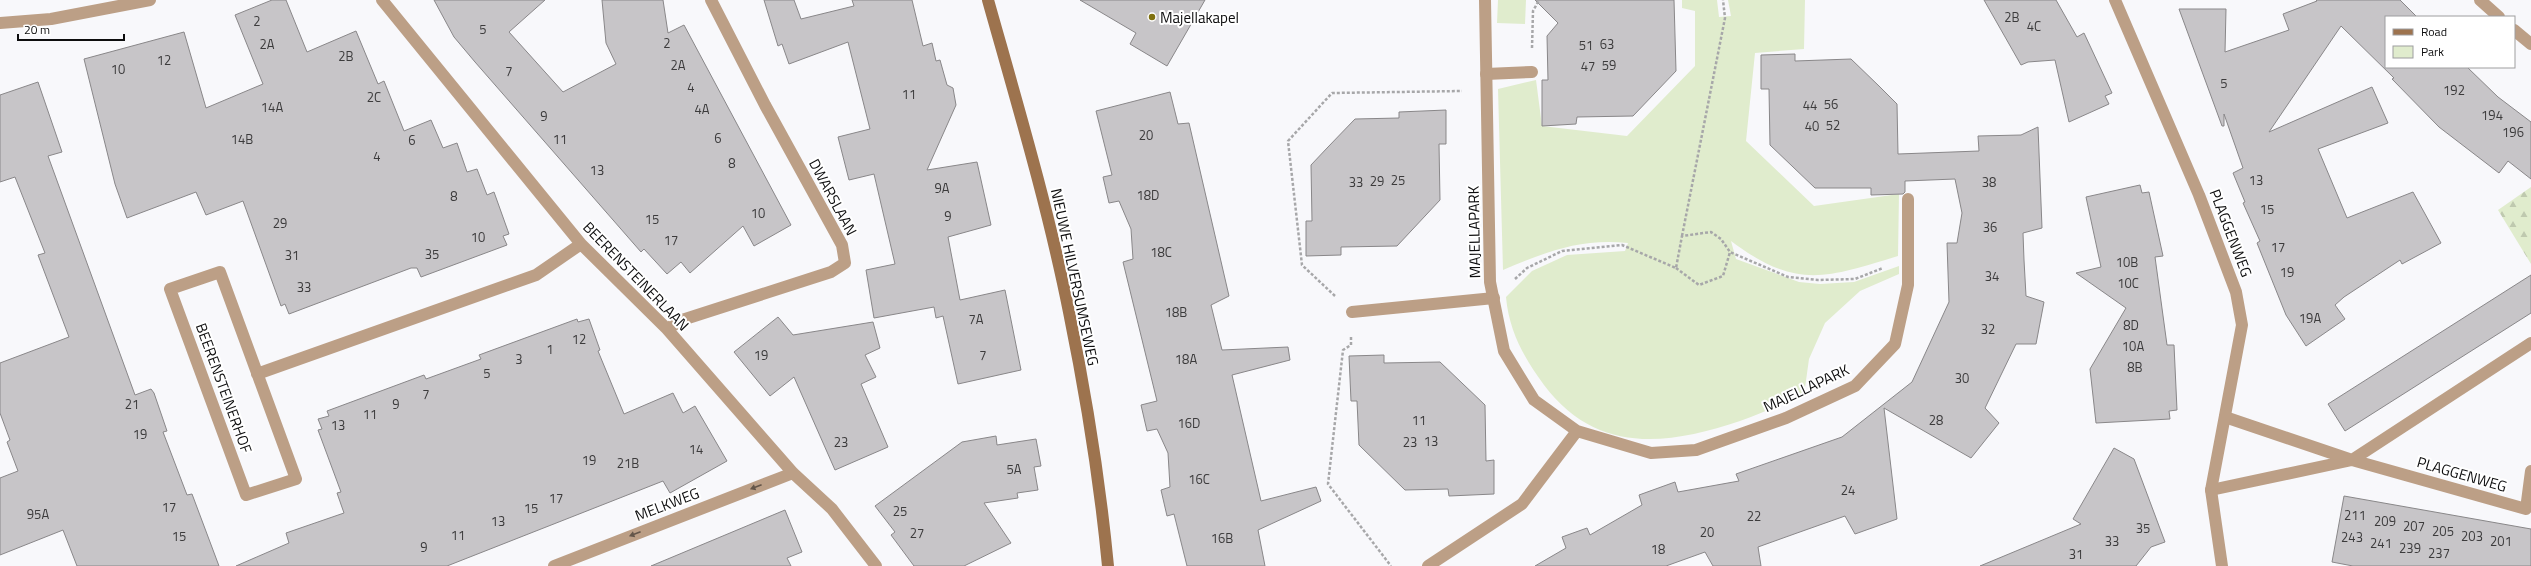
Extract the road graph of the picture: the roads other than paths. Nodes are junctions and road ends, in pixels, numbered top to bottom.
1 (150, 0) edge
2 (382, 0) edge
3 (711, 0) edge
4 (988, 0) edge
5 (1485, 0) edge
6 (2115, 0) edge
7 (2480, 0) edge
8 (2498, 16) edge
9 (0, 23) edge
10 (2515, 31) edge
11 (2531, 44) edge
12 (1532, 72) road end
13 (1486, 74) junction
14 (1908, 199) dead end
15 (581, 244) junction
16 (1494, 298) junction
17 (1352, 312) road end
18 (667, 329) junction
19 (2531, 343) edge
20 (257, 374) junction
21 (2224, 417) junction
22 (1577, 431) junction
23 (2352, 460) junction
24 (2531, 471) edge
25 (793, 472) junction
26 (2211, 490) junction
27 (554, 566) edge
28 (876, 566) edge
29 (1108, 566) edge
30 (1428, 566) edge
31 (2222, 566) edge

1 - 9 street
2 - 15 street, BEERENSTEINERLAAN
3 - 18 street, DWARSLAAN
4 - 29 street, NIEUWE HILVERSUMSEWEG
5 - 13 street, MAJELLAPARK
6 - 21 street, PLAGGENWEG
7 - 8 street
10 - 11 street
12 - 13 street
13 - 16 street, MAJELLAPARK
14 - 22 street, MAJELLAPARK
15 - 18 street, BEERENSTEINERLAAN
15 - 20 street
16 - 17 street
16 - 22 street, MAJELLAPARK
18 - 25 street, BEERENSTEINERLAAN
19 - 23 street, PLAGGENWEG
20 - 20 street, BEERENSTEINERHOF
21 - 23 street
21 - 26 street, PLAGGENWEG
22 - 30 street
23 - 24 street, PLAGGENWEG
23 - 26 street, PLAGGENWEG
25 -> 27 street, MELKWEG
25 - 28 street, BEERENSTEINERLAAN
26 - 31 street, PLAGGENWEG

